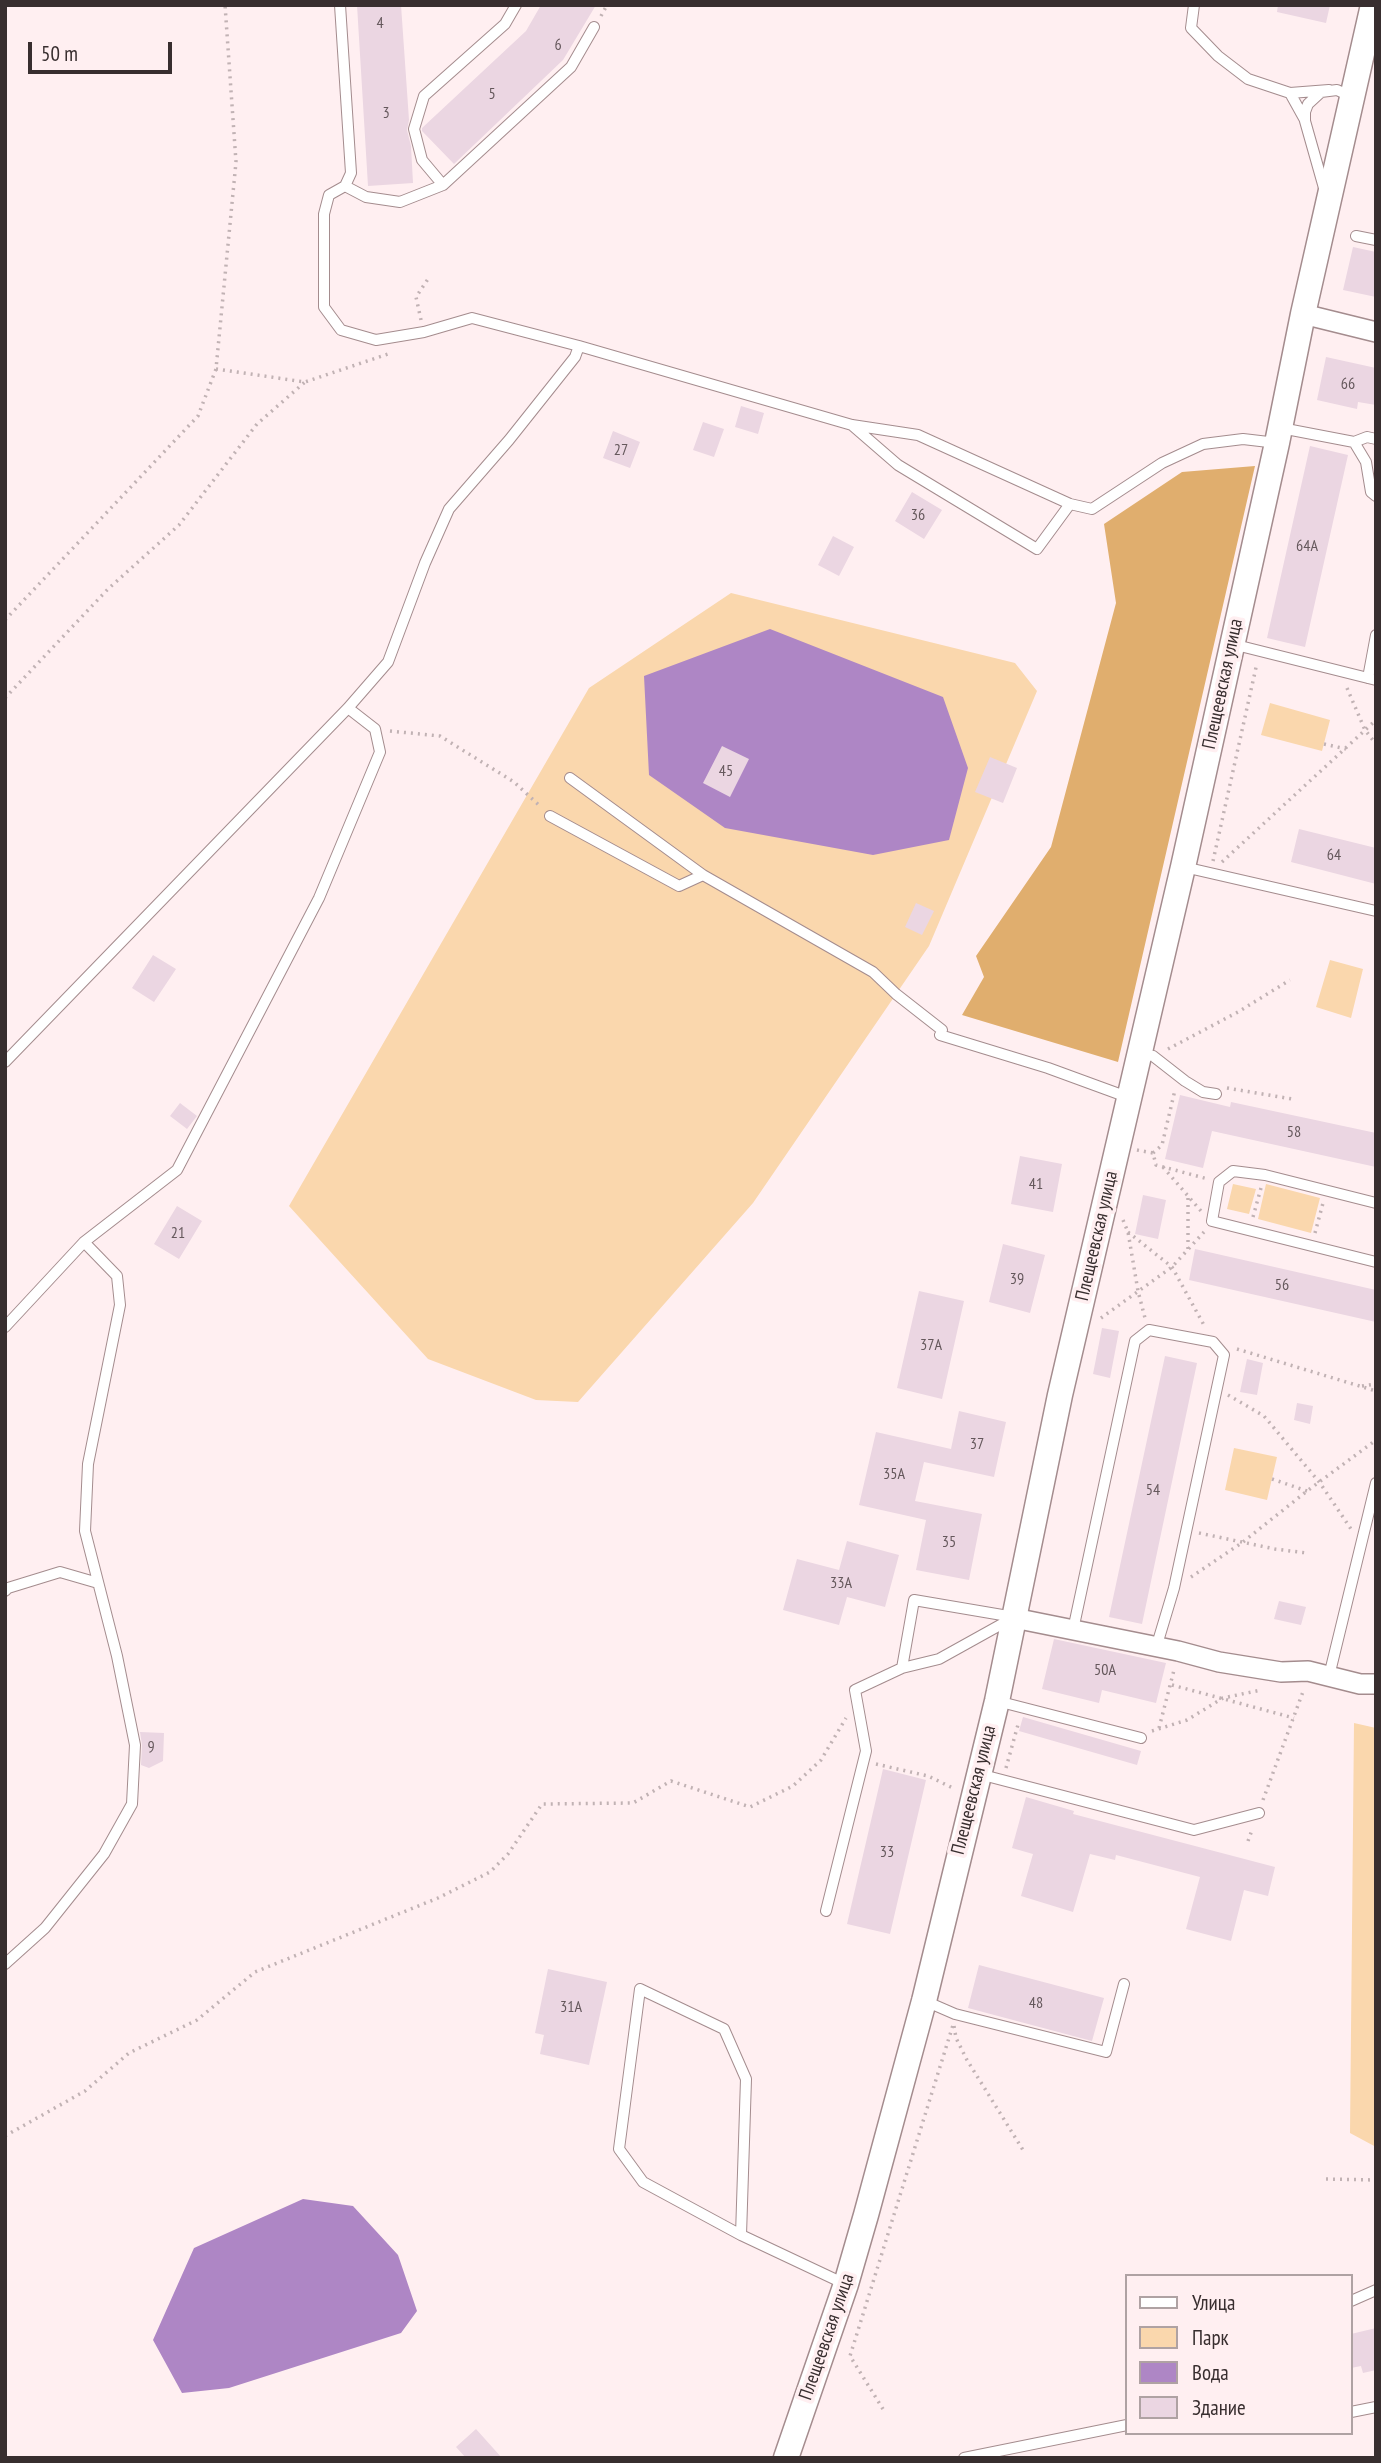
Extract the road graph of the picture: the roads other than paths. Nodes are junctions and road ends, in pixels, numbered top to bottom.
1 (340, 5) edge
2 (516, 5) edge
3 (1194, 5) edge
4 (1373, 5) edge
5 (594, 27) dead end
6 (1329, 90) junction
7 (1290, 93) junction
8 (1353, 99) junction
9 (1305, 121) junction
10 (443, 185) junction
11 (345, 186) junction
12 (1329, 205) junction
13 (1356, 236) dead end
14 (1376, 240) edge
15 (1303, 314) junction
16 (1376, 332) edge
17 (579, 346) junction
18 (852, 425) junction
19 (1279, 436) junction
20 (1376, 439) edge
21 (1354, 442) junction
22 (1376, 496) edge
23 (1070, 504) junction
24 (1376, 635) edge
25 (1231, 643) junction
26 (1372, 679) edge
27 (348, 708) junction
28 (569, 778) dead end
29 (550, 816) road end
30 (1183, 867) junction
31 (703, 875) junction
32 (1376, 911) edge
33 (1147, 1055) junction
34 (5, 1062) edge
35 (1216, 1094) road end
36 (1130, 1098) junction
37 (1376, 1203) edge
38 (84, 1242) junction
39 (1376, 1262) edge
40 (5, 1327) edge
41 (1376, 1483) edge
42 (98, 1583) junction
43 (5, 1591) edge
44 (1014, 1618) junction
45 (1073, 1630) junction
46 (1156, 1648) junction
47 (902, 1668) junction
48 (1329, 1676) junction
49 (1376, 1684) edge
50 (1006, 1703) junction
51 (1141, 1738) dead end
52 (986, 1776) junction
53 (1259, 1813) road end
54 (826, 1910) dead end
55 (5, 1964) edge
56 (1124, 1984) dead end
57 (924, 2001) junction
58 (741, 2235) junction
59 (846, 2284) junction
60 (1376, 2290) edge
61 (1353, 2300) edge
62 (1376, 2407) edge
63 (1353, 2412) edge
64 (1126, 2425) edge
65 (786, 2458) edge
66 (964, 2458) edge

1 - 11 lane
2 - 10 lane
3 - 7 lane
4 - 8 street, Плещеевская улица
5 - 10 lane
6 - 7 lane
6 - 8 lane
6 - 9 lane
7 - 9 lane
8 - 12 street, Плещеевская улица
9 - 12 lane
10 - 11 lane
11 - 17 lane
12 - 15 street, Плещеевская улица
13 - 14 lane
15 - 16 street
15 - 19 street, Плещеевская улица
17 - 18 lane
17 - 27 lane
18 - 23 lane
18 - 23 lane
19 - 21 lane
19 - 23 lane
19 - 25 street, Плещеевская улица
20 - 21 lane
21 - 22 lane
24 - 26 lane
25 - 26 lane
25 - 30 street, Плещеевская улица
27 - 34 lane
27 - 38 lane
28 - 31 lane
29 - 31 lane
30 - 32 lane
30 - 33 street, Плещеевская улица
31 - 36 lane
33 - 35 lane
33 - 36 street, Плещеевская улица
36 - 44 street, Плещеевская улица
37 - 39 lane
38 - 40 lane
38 - 42 lane
41 - 48 lane
42 - 43 lane
42 - 55 lane
44 - 45 street
44 - 47 lane
44 - 47 lane
44 - 50 street, Плещеевская улица
45 - 46 street
45 - 46 lane
46 - 48 street
47 - 54 lane
48 - 49 street
50 - 51 lane
50 - 52 street, Плещеевская улица
52 - 53 lane
52 - 57 street, Плещеевская улица
56 - 57 lane
57 - 59 street, Плещеевская улица
58 - 58 lane
58 - 59 lane
59 - 65 street, Плещеевская улица
60 - 61 lane
62 - 63 lane
64 - 66 lane

